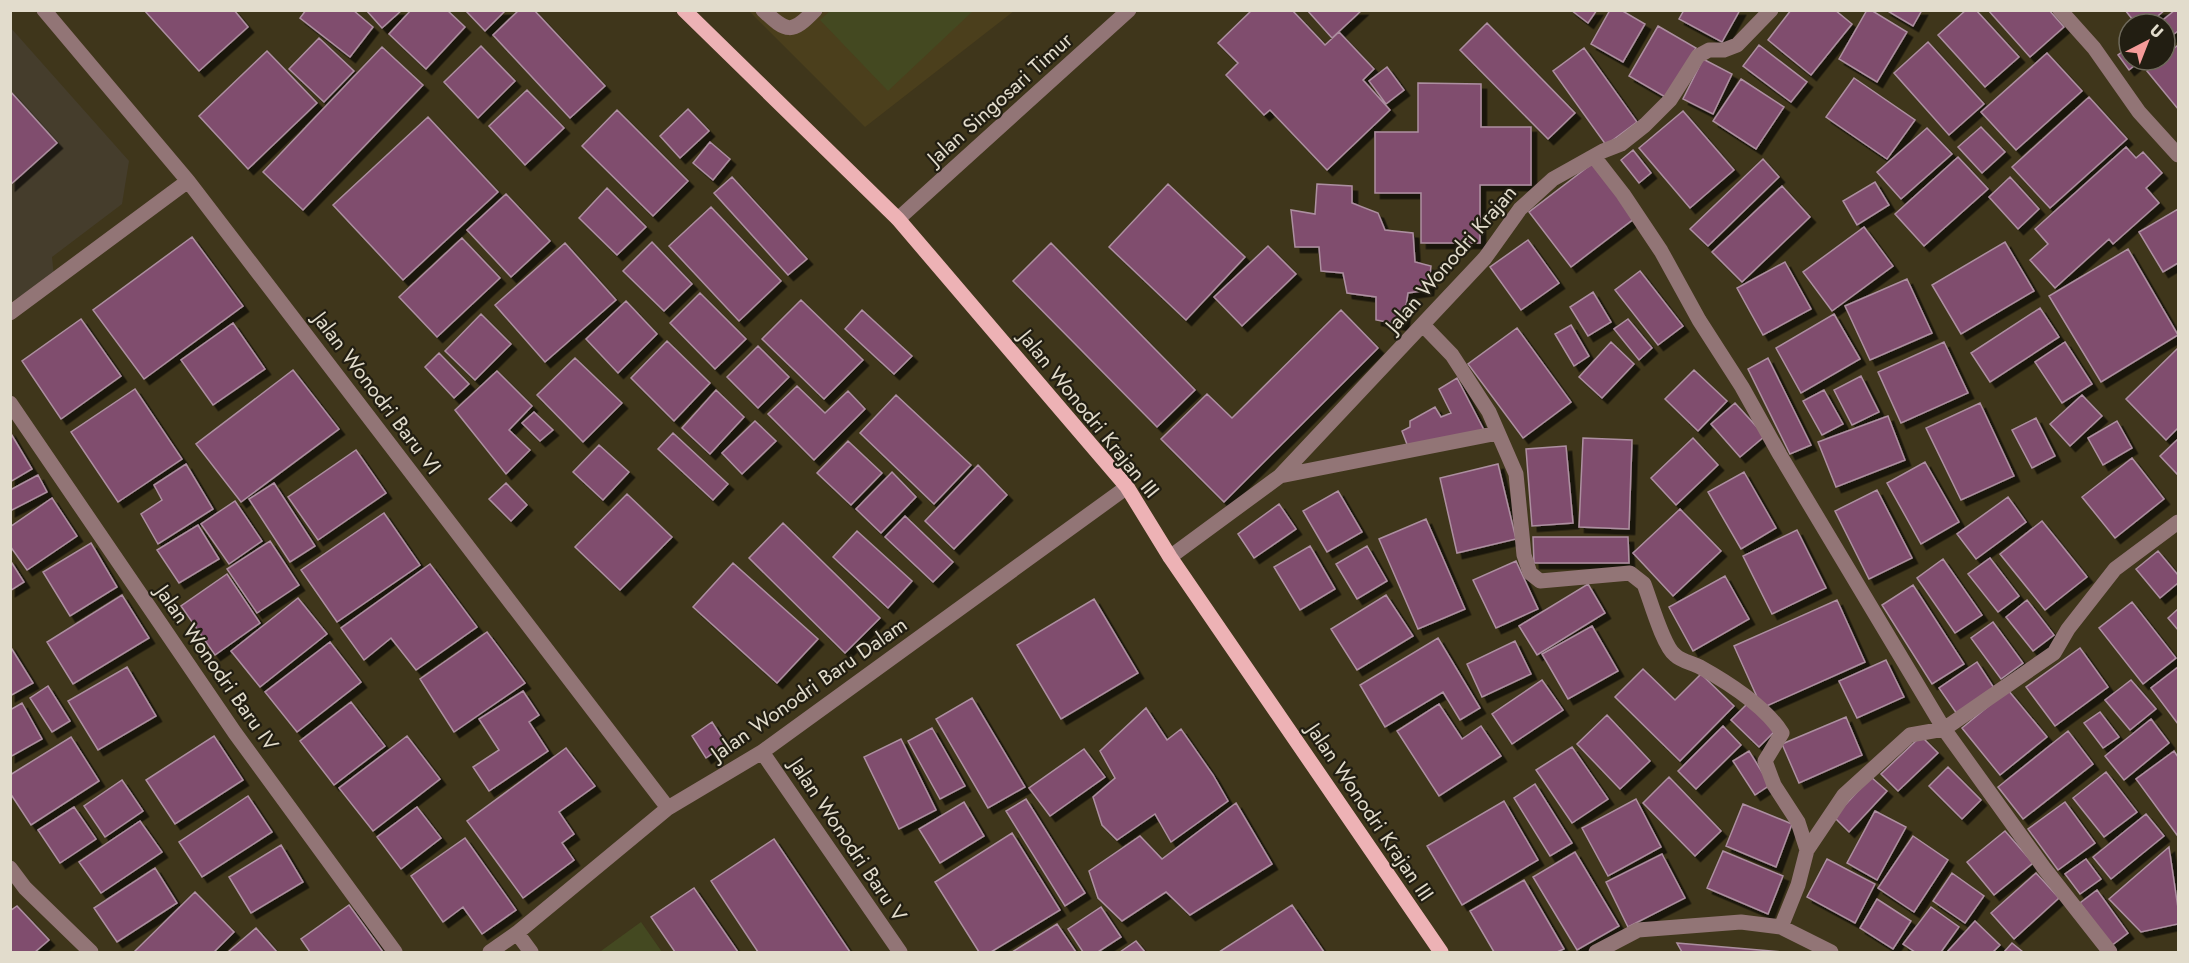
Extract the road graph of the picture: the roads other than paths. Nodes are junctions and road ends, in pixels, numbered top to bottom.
1 (44, 10) edge
2 (684, 10) edge
3 (764, 10) edge
4 (815, 10) edge
5 (1129, 10) edge
6 (1771, 10) edge
7 (2060, 10) edge
8 (2178, 155) edge
9 (1594, 158) junction
10 (188, 181) junction
11 (898, 219) junction
12 (10, 313) edge
13 (1423, 325) junction
14 (10, 403) edge
15 (1498, 433) junction
16 (1280, 477) junction
17 (1127, 487) junction
18 (2178, 522) edge
19 (1170, 557) junction
20 (1944, 729) junction
21 (762, 752) junction
22 (668, 807) junction
23 (1807, 850) junction
24 (10, 868) edge
25 (1781, 927) junction
26 (518, 933) junction
27 (91, 952) edge
28 (395, 952) edge
29 (490, 952) edge
30 (531, 952) edge
31 (900, 952) edge
32 (1442, 952) edge
33 (1596, 952) edge
34 (1831, 952) edge
35 (2110, 952) edge

1 - 10 street
2 - 11 main road, Jalan Wonodri Krajan III
3 - 4 street
5 - 11 street, Jalan Singosari Timur
6 - 9 street, Jalan Wonodri Krajan
7 - 8 street
9 - 13 street, Jalan Wonodri Krajan
9 - 20 street
10 - 12 street
10 - 22 street, Jalan Wonodri Baru VI
11 - 17 main road, Jalan Wonodri Krajan III
13 - 15 street
13 - 16 street, Jalan Wonodri Krajan
14 - 28 street, Jalan Wonodri Baru IV
15 - 16 street
15 - 23 street
16 - 19 street, Jalan Wonodri Krajan
17 - 19 main road, Jalan Wonodri Krajan III
17 - 21 street, Jalan Wonodri Baru Dalam
18 - 20 street
19 - 32 main road, Jalan Wonodri Krajan III
20 - 23 street
20 - 35 street
21 - 22 street, Jalan Wonodri Baru Dalam
21 - 31 street, Jalan Wonodri Baru V
22 - 26 street, Jalan Wonodri Baru Dalam
23 - 25 street
24 - 27 street
25 - 33 street
25 - 34 street
26 - 29 street, Jalan Wonodri Baru Dalam
26 - 30 street

